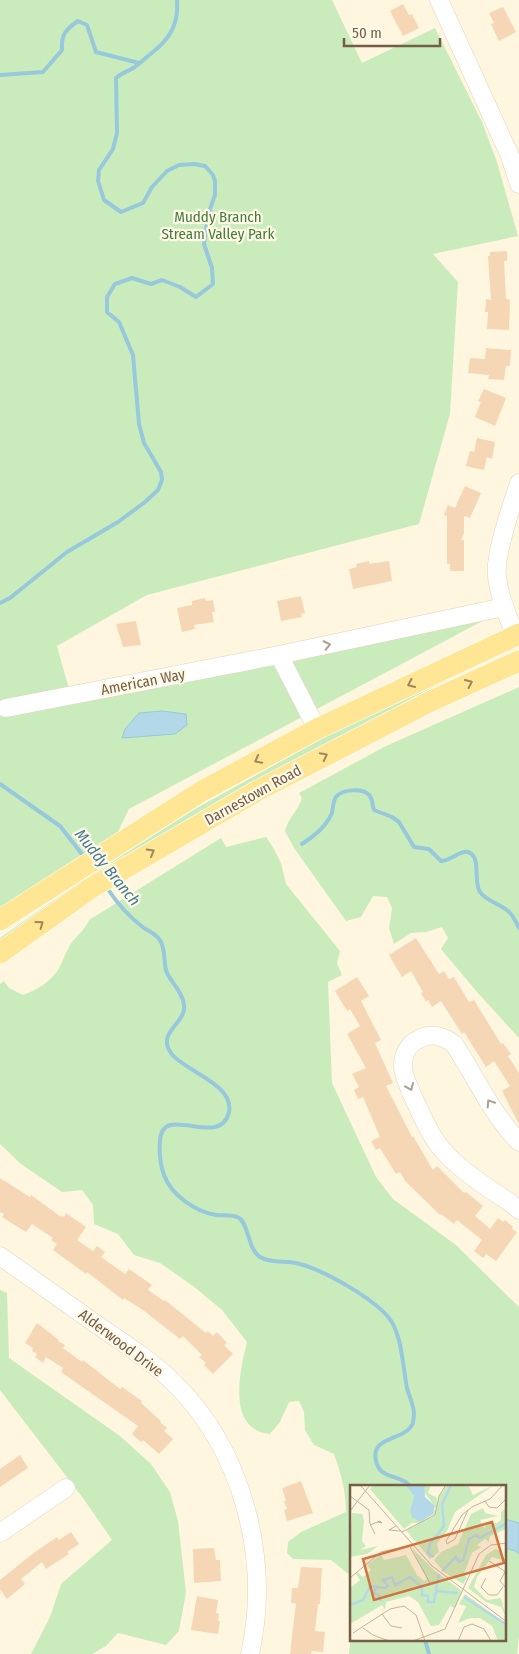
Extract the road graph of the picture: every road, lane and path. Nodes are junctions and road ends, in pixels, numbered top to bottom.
1 (439, 0) edge
2 (519, 184) edge
3 (519, 483) edge
4 (504, 607) junction
5 (517, 634) edge
6 (279, 655) junction
7 (519, 661) edge
8 (6, 708) dead end
9 (316, 729) junction
10 (0, 920) edge
11 (0, 953) edge
12 (519, 1142) edge
13 (517, 1203) edge
14 (0, 1256) edge
15 (66, 1488) dead end
16 (0, 1533) edge
17 (250, 1654) edge

1 - 2 street
3 - 4 street
4 - 5 street
6 -> 4 street, American Way
5 -> 9 main road, Darnestown Road
6 - 8 street, American Way
6 - 9 street
11 -> 7 main road, Darnestown Road
9 -> 10 main road, Darnestown Road
12 -> 13 street
14 - 17 street, Alderwood Drive
15 - 16 street

